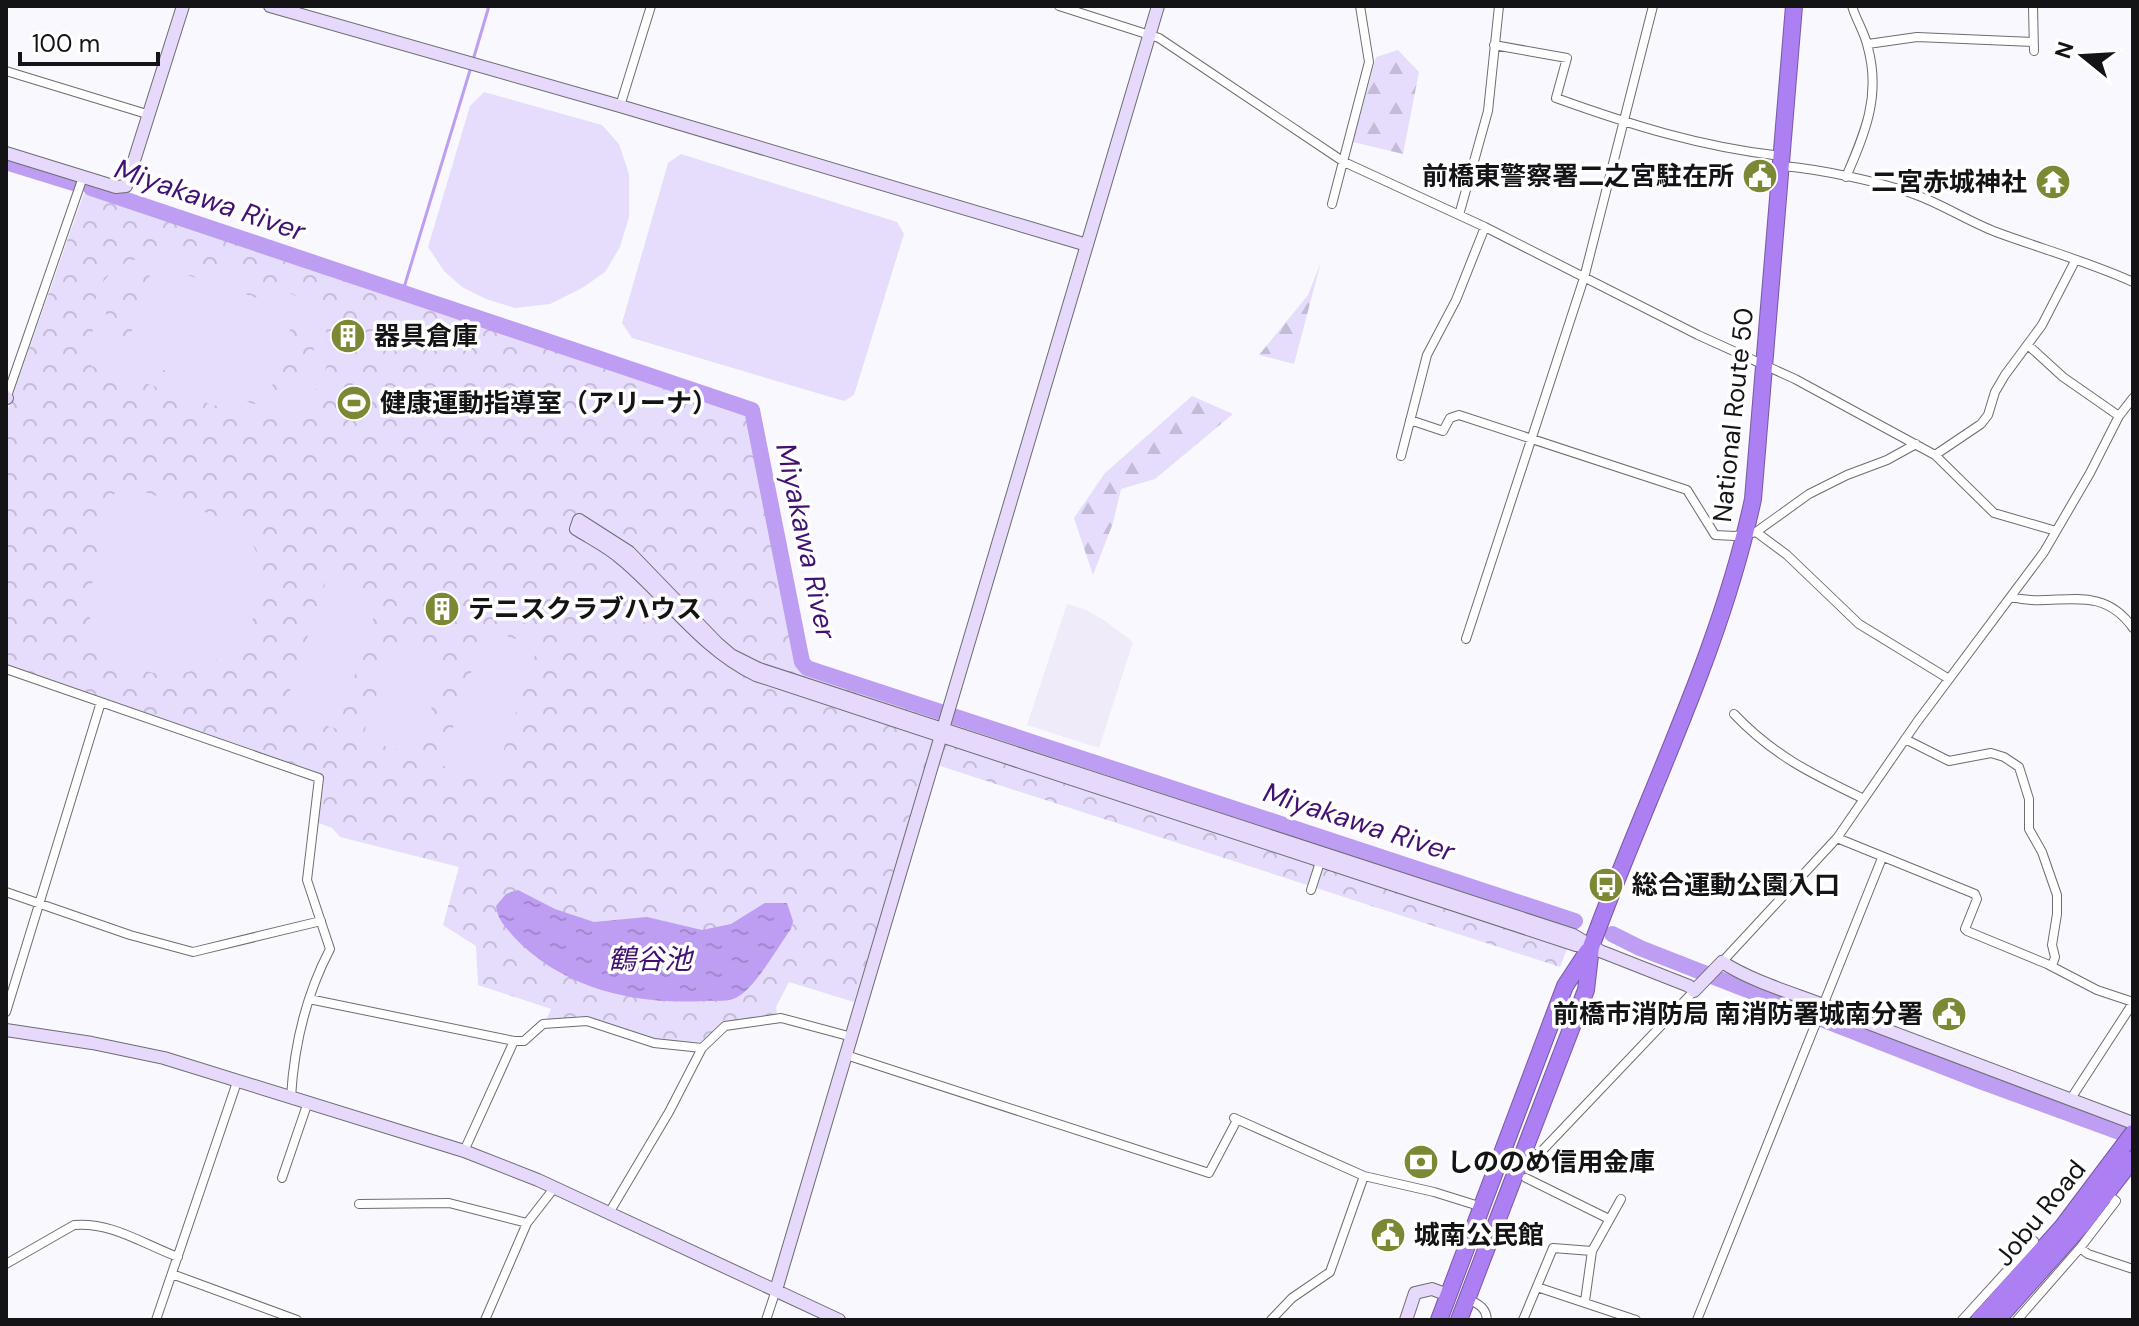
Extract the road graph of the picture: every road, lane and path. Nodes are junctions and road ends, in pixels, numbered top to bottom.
1 (183, 6) edge
2 (270, 6) edge
3 (651, 6) edge
4 (1059, 6) edge
5 (1158, 6) edge
6 (1360, 6) edge
7 (1499, 6) edge
8 (1653, 6) edge
9 (1794, 6) edge
10 (1852, 6) edge
11 (2033, 6) edge
12 (1150, 33) junction
13 (1868, 44) junction
14 (1494, 45) junction
15 (6, 71) edge
16 (620, 106) junction
17 (150, 115) junction
18 (1625, 122) junction
19 (6, 153) edge
20 (1782, 161) junction
21 (1344, 162) junction
22 (83, 177) junction
23 (1846, 177) junction
24 (1332, 204) dead end
25 (1459, 215) junction
26 (1485, 227) junction
27 (1087, 245) junction
28 (2075, 261) junction
29 (1584, 278) junction
30 (2133, 282) edge
31 (2028, 345) junction
32 (1763, 366) junction
33 (6, 398) edge
34 (2133, 398) edge
35 (2119, 416) junction
36 (1410, 420) junction
37 (1531, 440) junction
38 (1916, 444) junction
39 (1935, 455) junction
40 (1401, 456) dead end
41 (2056, 531) junction
42 (1751, 533) junction
43 (2011, 597) junction
44 (2133, 628) edge
45 (1466, 639) dead end
46 (6, 669) edge
47 (1949, 679) junction
48 (101, 702) junction
49 (1734, 714) dead end
50 (943, 730) junction
51 (1905, 739) junction
52 (1864, 799) junction
53 (1837, 838) junction
54 (1322, 857) junction
55 (1882, 858) junction
56 (1311, 890) dead end
57 (6, 892) edge
58 (39, 904) junction
59 (321, 921) junction
60 (1591, 947) junction
61 (1719, 965) junction
62 (2052, 966) junction
63 (1698, 987) junction
64 (309, 999) junction
65 (2133, 1002) edge
66 (1823, 1007) junction
67 (6, 1012) edge
68 (6, 1030) edge
69 (852, 1037) junction
70 (514, 1041) junction
71 (702, 1048) junction
72 (846, 1055) junction
73 (237, 1082) junction
74 (291, 1097) junction
75 (2070, 1100) junction
76 (308, 1102) junction
77 (2133, 1123) edge
78 (2130, 1145) edge
79 (1523, 1150) junction
80 (464, 1151) junction
81 (1364, 1176) junction
82 (282, 1178) dead end
83 (1526, 1178) dead end
84 (555, 1187) junction
85 (2107, 1194) junction
86 (1621, 1199) dead end
87 (359, 1204) dead end
88 (1482, 1207) junction
89 (609, 1213) junction
90 (1609, 1219) junction
91 (527, 1223) junction
92 (2034, 1241) dead end
93 (2080, 1248) junction
94 (1592, 1251) junction
95 (178, 1257) junction
96 (6, 1264) edge
97 (2023, 1264) junction
98 (2133, 1269) edge
99 (172, 1274) junction
100 (1537, 1287) junction
101 (776, 1290) junction
102 (1448, 1295) junction
103 (1467, 1298) junction
104 (1585, 1301) junction
105 (156, 1320) edge
106 (297, 1320) edge
107 (485, 1320) edge
108 (766, 1320) edge
109 (839, 1320) edge
110 (1271, 1320) edge
111 (1406, 1320) edge
112 (1439, 1320) edge
113 (1459, 1320) edge
114 (1487, 1320) edge
115 (1523, 1320) edge
116 (1636, 1320) edge
117 (1697, 1320) edge
118 (1962, 1320) edge
119 (1979, 1320) edge
120 (1997, 1320) edge
121 (2017, 1320) edge

1 - 17 street
2 - 16 street
3 - 16 street
4 - 12 street
5 - 12 street
6 - 21 street
7 - 14 street
8 - 18 street
9 - 20 highway, National Route 50
10 - 13 street
11 - 13 street
12 - 21 street
12 - 27 street
13 - 23 street
14 - 18 street
14 - 25 street
15 - 17 street
16 - 27 street
17 - 22 street
18 - 20 street
18 - 29 street
19 - 22 street
20 - 23 street
20 - 32 highway, National Route 50
21 - 24 street
21 - 25 street
22 - 33 street
23 - 28 street
25 - 26 street
26 - 29 street
26 - 36 street
27 - 50 street
28 - 30 street
28 - 31 street
29 - 32 street
29 - 37 street
31 - 35 street
31 - 39 street
32 - 38 street
32 - 42 highway, National Route 50
34 - 35 street
35 - 41 street
36 - 37 street
36 - 40 street
37 - 42 street
37 - 45 street
38 - 39 street
38 - 42 street
39 - 41 street
41 - 43 street
42 - 47 street
42 - 60 highway, National Route 50
43 - 44 street
43 - 47 street
46 - 48 street
47 - 51 street
48 - 58 street
48 - 59 street
49 - 52 street
50 - 50 street
50 - 54 street
50 - 69 street
51 - 52 street
51 - 62 street
52 - 53 street
53 - 55 street
53 - 61 street
54 - 56 street
54 - 60 street
55 - 62 street
55 - 66 street
57 - 58 street
58 - 59 street
58 - 67 street
59 - 64 street
60 - 63 street
60 - 79 highway, National Route 50
60 - 88 highway, National Route 50
61 - 63 street
61 - 66 street
62 - 65 street
63 - 79 street
64 - 70 street
64 - 74 street
65 - 75 street
66 - 75 street
66 - 117 street
68 - 73 street
69 - 71 street
69 - 72 street
70 - 71 street
70 - 80 street
71 - 89 street
72 - 81 street
72 - 101 street
73 - 74 street
73 - 95 street
74 - 76 street
75 - 77 street
76 - 80 street
76 - 82 street
78 - 85 highway, Jobu Road
78 - 97 highway, Jobu Road
79 - 103 highway, National Route 50
80 - 84 street
81 - 88 street
81 - 110 street
83 - 90 street
84 - 89 street
84 - 91 street
85 - 93 street
85 - 120 highway, Jobu Road
86 - 90 street
87 - 91 street
88 - 102 highway, National Route 50
89 - 101 street
90 - 94 street
91 - 107 street
92 - 97 street
93 - 98 street
93 - 121 street
94 - 100 street
94 - 104 street
95 - 96 street
95 - 99 street
97 - 118 street
97 - 119 highway, Jobu Road
99 - 105 street
99 - 106 street
100 - 104 street
100 - 115 street
101 - 108 street
101 - 109 street
102 - 111 street
102 - 112 highway, National Route 50
103 - 113 highway, National Route 50
103 - 114 street
104 - 116 street

